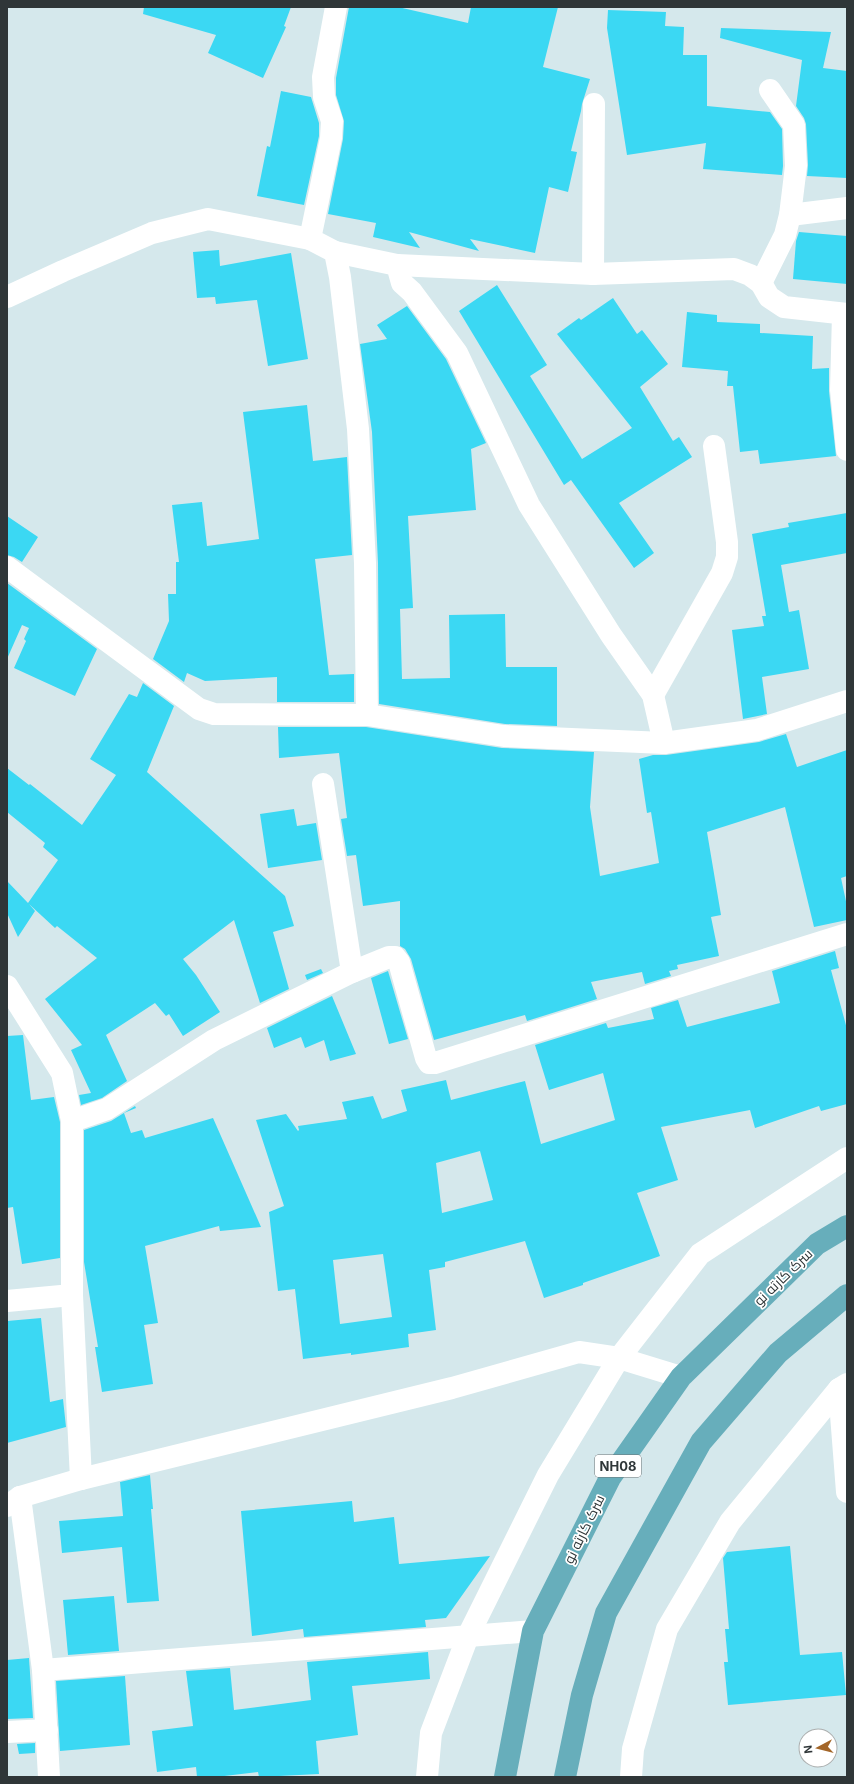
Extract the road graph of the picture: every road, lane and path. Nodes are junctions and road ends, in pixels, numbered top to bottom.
1 (336, 7) edge
2 (770, 90) dead end
3 (594, 104) dead end
4 (847, 208) edge
5 (790, 215) junction
6 (310, 239) junction
7 (335, 252) junction
8 (397, 265) junction
9 (593, 274) junction
10 (761, 283) junction
11 (7, 297) edge
12 (845, 314) edge
13 (714, 446) dead end
14 (847, 450) edge
15 (7, 567) edge
16 (653, 695) junction
17 (847, 702) edge
18 (367, 715) junction
19 (664, 742) junction
20 (323, 784) dead end
21 (847, 934) edge
22 (352, 972) junction
23 (7, 986) edge
24 (72, 1121) junction
25 (847, 1158) edge
26 (847, 1226) edge
27 (72, 1295) junction
28 (847, 1295) edge
29 (7, 1301) edge
30 (619, 1358) junction
31 (680, 1377) junction
32 (843, 1387) edge
33 (80, 1479) junction
34 (847, 1492) edge
35 (14, 1502) edge
36 (533, 1631) junction
37 (468, 1636) junction
38 (43, 1670) junction
39 (47, 1730) junction
40 (7, 1732) edge
41 (49, 1777) edge
42 (428, 1777) edge
43 (505, 1777) edge
44 (565, 1777) edge
45 (631, 1777) edge

1 - 6 street
2 - 5 street
3 - 9 street
4 - 5 street
5 - 10 street
6 - 7 street
6 - 11 street
7 - 8 street
7 - 18 street
8 - 9 street
8 - 16 street
9 - 10 street
10 - 12 street
12 - 14 street
13 - 16 street
15 - 18 street
16 - 19 street
17 - 19 street
18 - 19 street
20 - 22 street
21 - 22 street
22 - 24 street
23 - 24 street
24 - 27 street
25 - 30 street
26 - 31 highway, سرک کارته نو / NH08
27 - 29 street
27 - 33 street
28 - 44 highway
30 - 31 street
30 - 33 street
30 - 37 street
31 - 36 highway, سرک کارته نو / NH08
32 - 34 street
32 - 45 street
33 - 35 street
35 - 38 street
36 - 37 street
36 - 43 highway, سرک کارته نو / NH08
37 - 38 street
37 - 42 street
38 - 39 street
39 - 40 street
39 - 41 street

